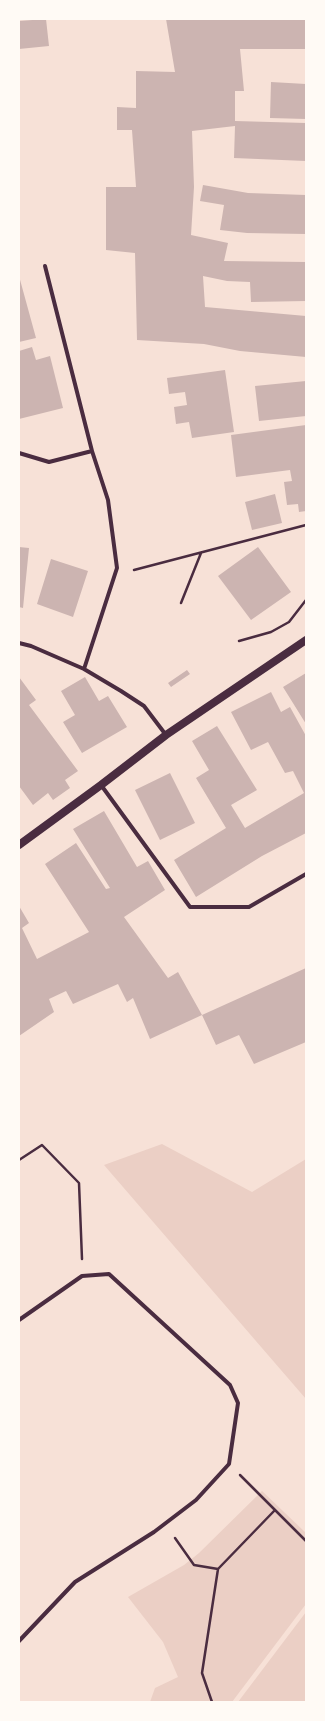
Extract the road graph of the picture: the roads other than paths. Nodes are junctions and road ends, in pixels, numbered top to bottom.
1 (45, 266) dead end
2 (92, 451) junction
3 (19, 453) edge
4 (306, 640) edge
5 (19, 643) edge
6 (84, 670) junction
7 (166, 735) junction
8 (101, 785) junction
9 (19, 844) edge
10 (306, 874) edge
11 (19, 1320) edge
12 (19, 1641) edge

1 - 2 street
2 - 3 street
2 - 6 street
4 - 7 main road
5 - 6 street
6 - 7 street
7 - 8 main road
8 - 9 main road
8 - 10 street
11 - 12 street

